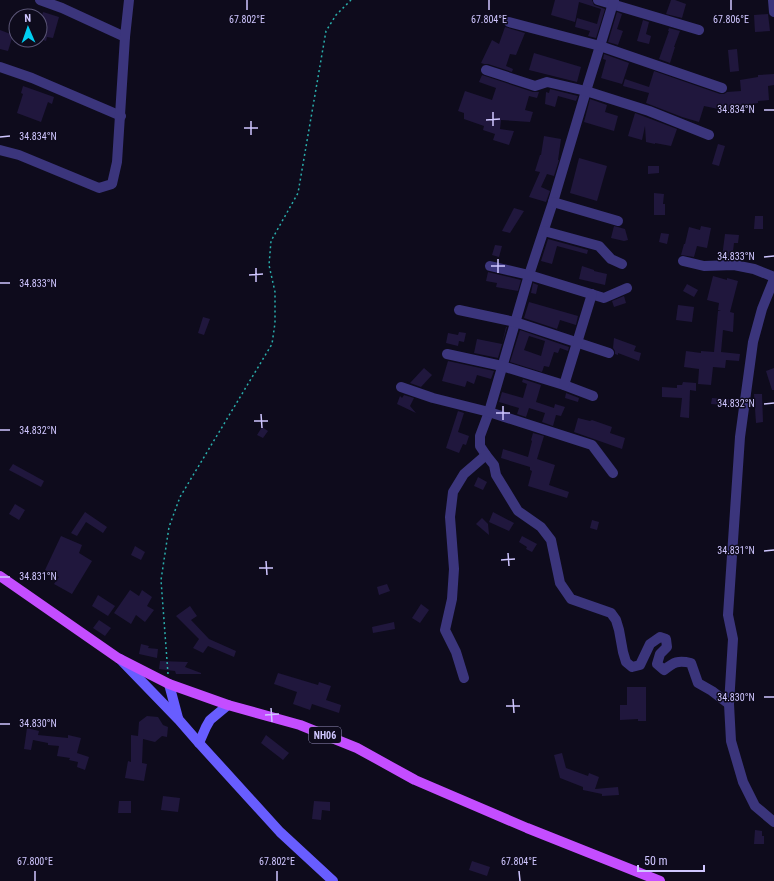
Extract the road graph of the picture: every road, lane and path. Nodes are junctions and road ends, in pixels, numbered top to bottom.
1 (40, 0) edge
2 (129, 0) edge
3 (350, 0) edge
4 (598, 0) edge
5 (773, 0) edge
6 (613, 2) edge
7 (774, 12) edge
8 (509, 22) dead end
9 (699, 30) dead end
10 (125, 37) junction
11 (600, 46) junction
12 (0, 67) edge
13 (486, 70) dead end
14 (722, 88) dead end
15 (586, 91) junction
16 (121, 116) junction
17 (709, 135) dead end
18 (0, 150) edge
19 (554, 202) junction
20 (618, 221) dead end
21 (544, 231) junction
22 (683, 261) dead end
23 (622, 264) dead end
24 (490, 266) dead end
25 (529, 275) junction
26 (774, 278) edge
27 (627, 288) dead end
28 (592, 294) junction
29 (459, 310) dead end
30 (515, 322) junction
31 (577, 342) junction
32 (609, 353) dead end
33 (447, 354) dead end
34 (502, 366) junction
35 (564, 385) junction
36 (401, 387) dead end
37 (593, 396) dead end
38 (488, 412) junction
39 (486, 455) junction
40 (613, 474) dead end
41 (0, 576) edge
42 (118, 658) junction
43 (464, 678) dead end
44 (169, 684) junction
45 (729, 704) junction
46 (228, 705) junction
47 (179, 720) junction
48 (199, 744) junction
49 (774, 822) edge
50 (333, 881) edge
51 (660, 881) edge

1 - 10 street
2 - 10 street
3 - 44 path
4 - 6 street
5 - 7 street
6 - 9 street
6 - 11 street
8 - 11 street
10 - 16 street
11 - 14 street
11 - 15 street
12 - 16 street
13 - 15 street
15 - 17 street
15 - 19 street
16 - 18 street
19 - 20 street
19 - 21 street
21 - 23 street
21 - 25 street
22 - 26 street
24 - 25 street
25 - 28 street
25 - 30 street
26 - 45 street
27 - 28 street
28 - 31 street
29 - 30 street
30 - 31 street
30 - 34 street
31 - 32 street
31 - 35 street
33 - 34 street
34 - 35 street
34 - 38 street
35 - 37 street
36 - 38 street
38 - 39 street
38 - 40 street
39 - 43 street
39 - 45 street
41 - 42 main road, NH06
42 - 44 main road, NH06
42 - 47 main road
44 - 46 main road, NH06
44 - 47 main road
45 - 49 street
46 - 48 main road
46 - 51 main road, NH06
47 - 48 main road
48 - 50 main road

